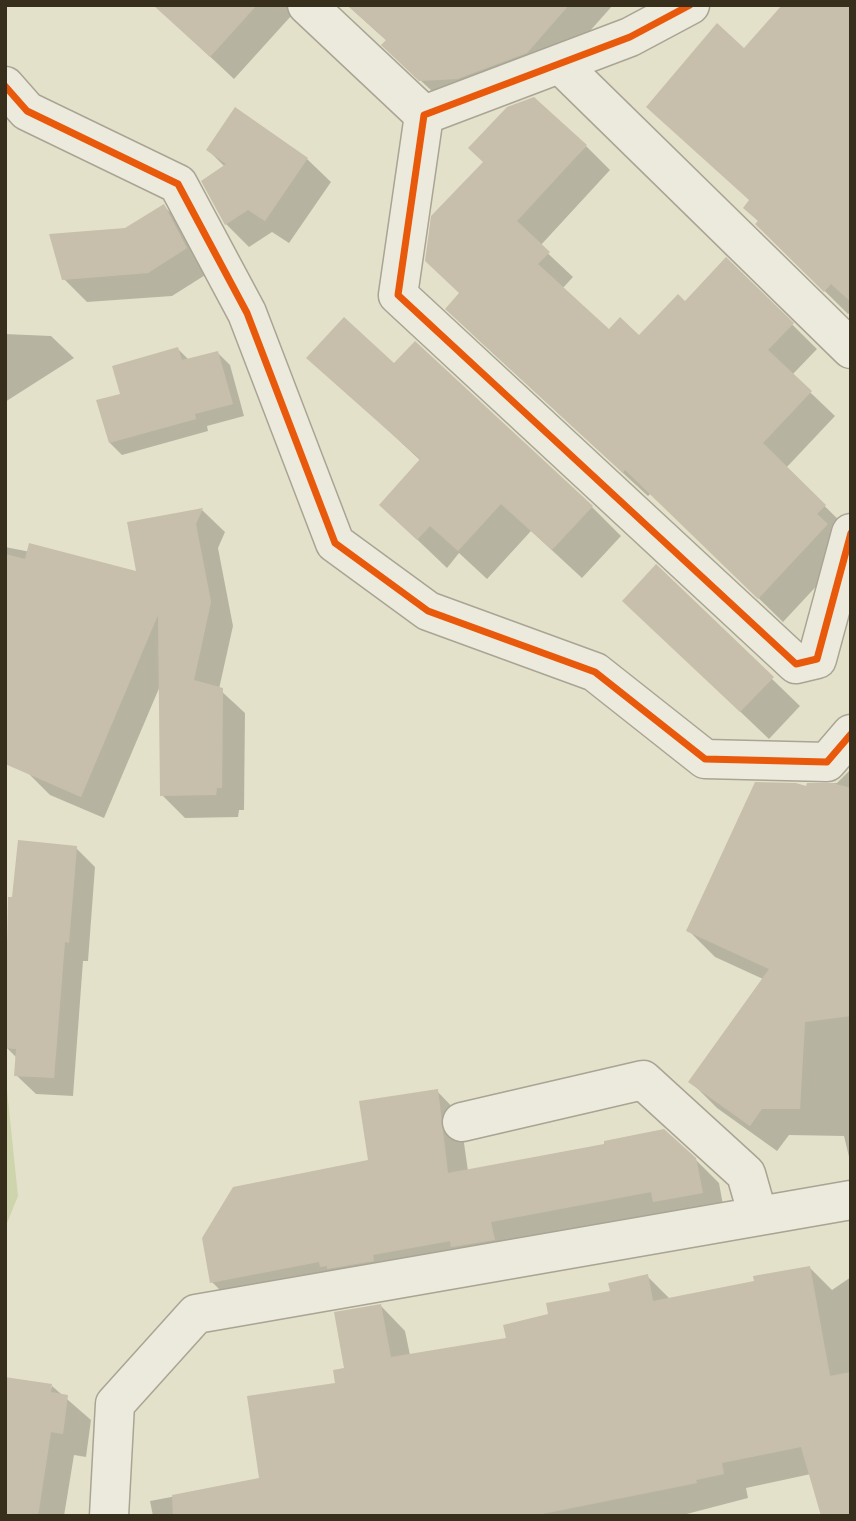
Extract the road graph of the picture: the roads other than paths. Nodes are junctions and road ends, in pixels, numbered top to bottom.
1 (307, 5) edge
2 (690, 5) edge
3 (560, 64) junction
4 (5, 86) edge
5 (424, 115) junction
6 (851, 349) edge
7 (851, 533) edge
8 (851, 734) edge
9 (462, 1122) dead end
10 (851, 1200) edge
11 (758, 1216) junction
12 (109, 1516) edge

1 - 5 street
2 - 3 street
3 - 5 street
3 - 6 street
4 - 8 street
5 - 7 street
9 - 11 street
10 - 11 street
11 - 12 street

